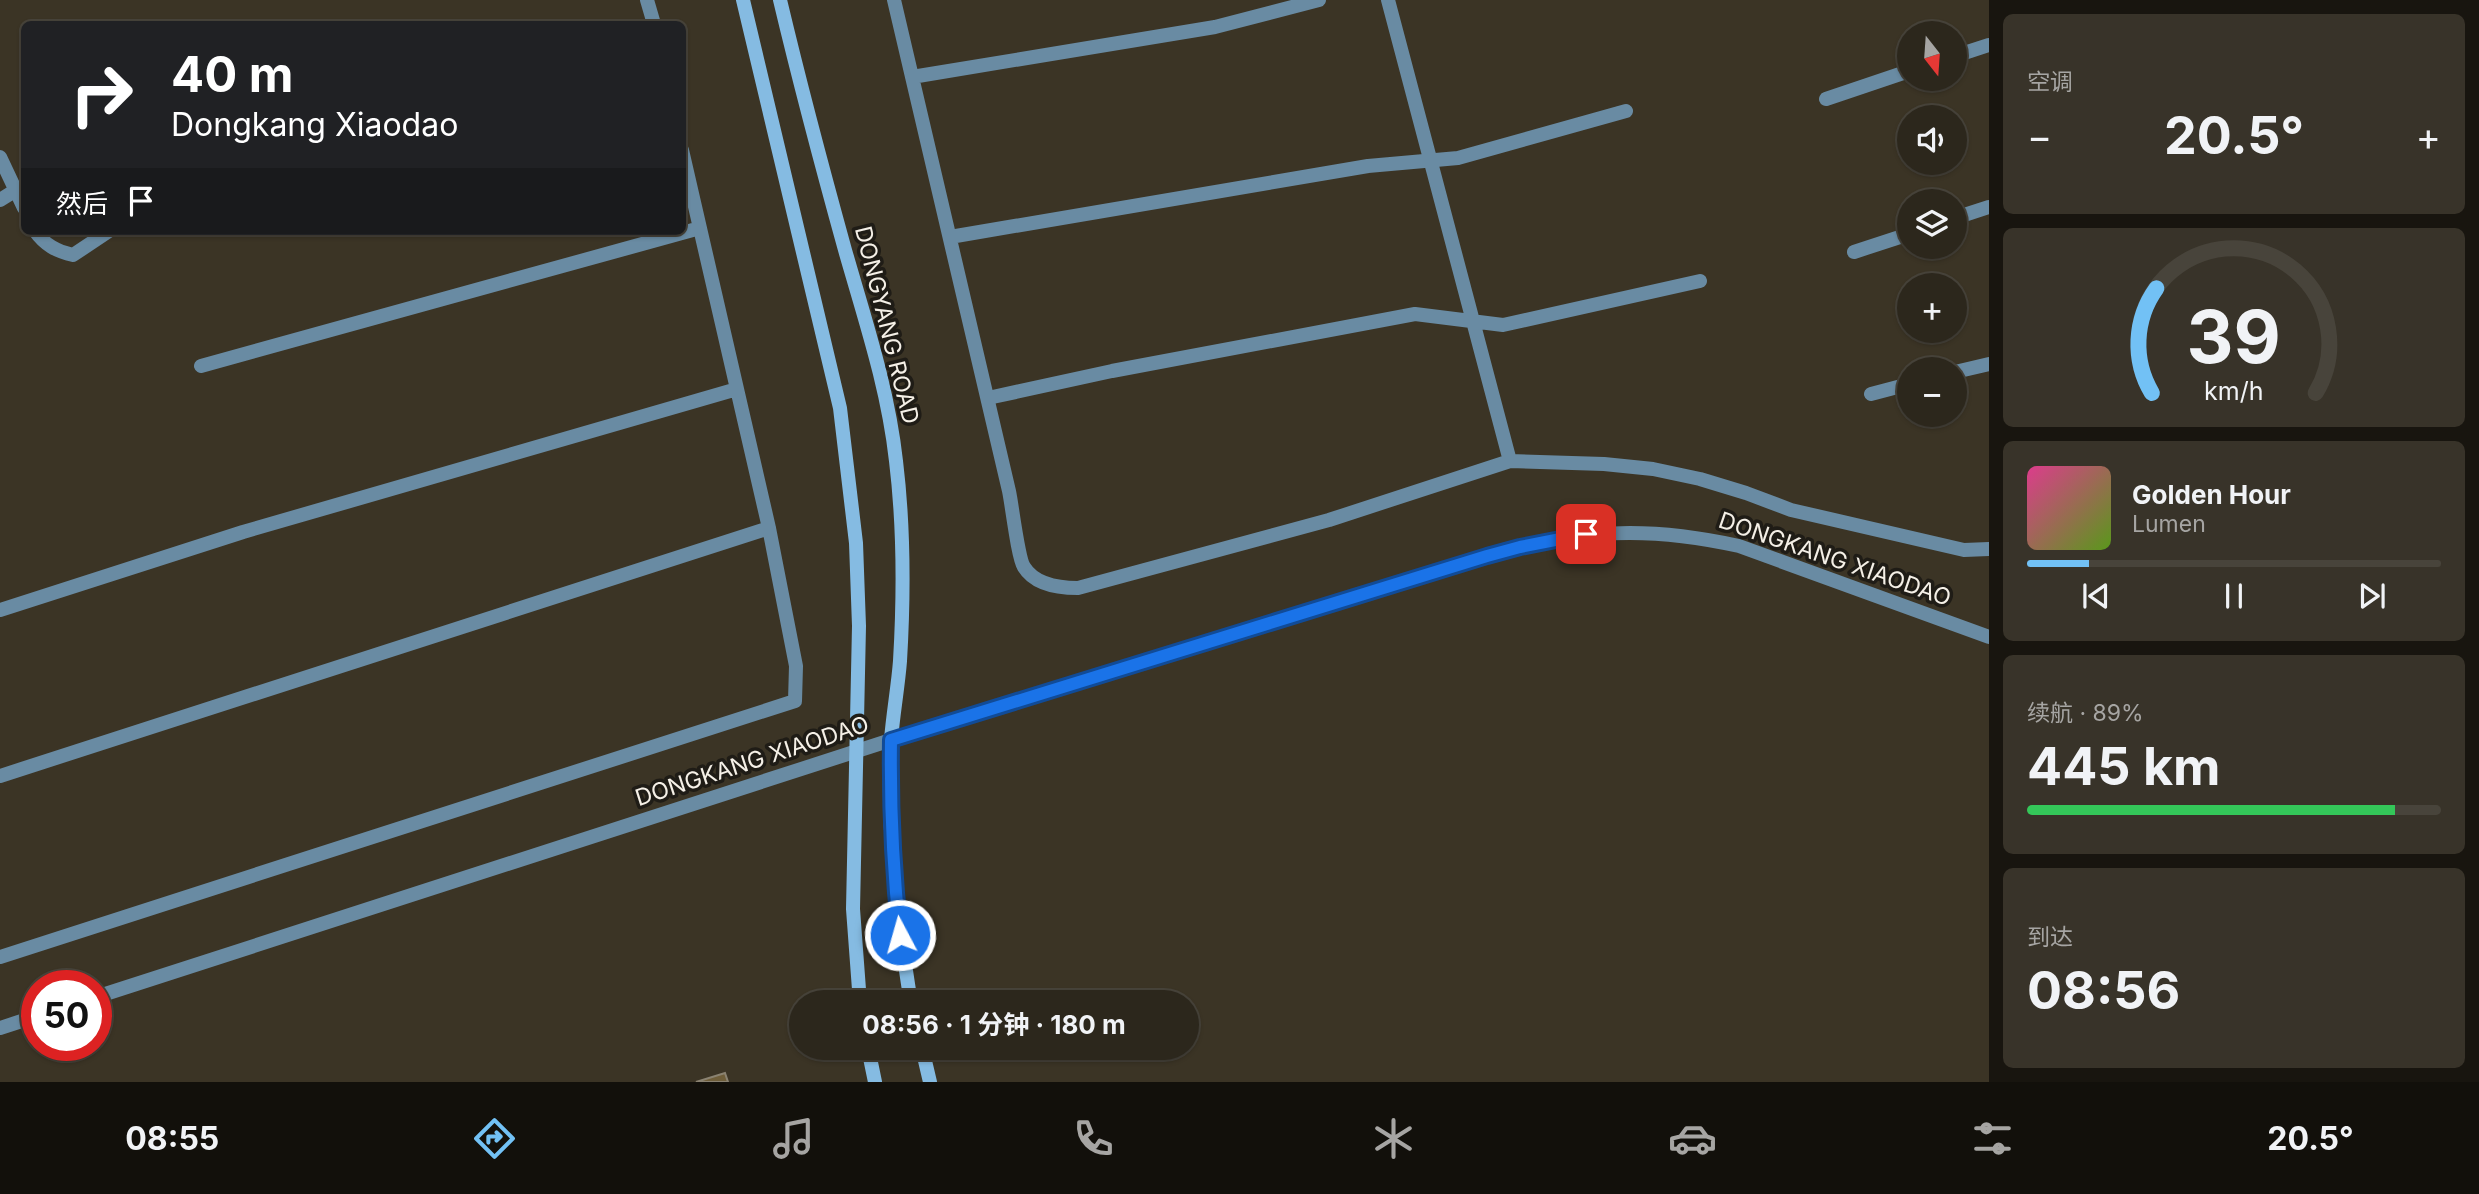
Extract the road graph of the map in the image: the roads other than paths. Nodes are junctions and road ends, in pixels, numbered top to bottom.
1 (647, 0) edge
2 (743, 0) edge
3 (779, 0) edge
4 (894, 0) edge
5 (1319, 0) edge
6 (1388, 0) edge
7 (653, 21) edge
8 (1989, 46) edge
9 (1967, 52) edge
10 (1897, 75) edge
11 (912, 77) junction
12 (1826, 99) dead end
13 (1626, 111) dead end
14 (0, 157) edge
15 (1430, 161) junction
16 (686, 167) edge
17 (16, 190) junction
18 (0, 200) edge
19 (21, 201) edge
20 (1989, 207) edge
21 (1967, 214) edge
22 (700, 228) junction
23 (686, 232) edge
24 (39, 235) edge
25 (103, 235) edge
26 (675, 235) edge
27 (950, 237) junction
28 (1897, 237) edge
29 (1854, 252) dead end
30 (1700, 281) dead end
31 (1473, 321) junction
32 (1989, 364) edge
33 (201, 366) dead end
34 (1967, 369) edge
35 (1897, 387) edge
36 (737, 389) junction
37 (1871, 394) dead end
38 (988, 398) junction
39 (1510, 461) junction
40 (769, 528) junction
41 (1989, 549) edge
42 (0, 610) edge
43 (1989, 637) edge
44 (891, 740) junction
45 (856, 752) junction
46 (0, 776) edge
47 (0, 957) edge
48 (859, 990) edge
49 (909, 990) edge
50 (112, 992) edge
51 (21, 1021) edge
52 (0, 1028) edge
53 (871, 1060) edge
54 (925, 1060) edge
55 (876, 1082) edge
56 (930, 1082) edge

1 - 7 street
2 - 45 main road
3 - 44 main road, DONGYANG ROAD
4 - 11 street
5 - 11 street
6 - 15 street
8 - 9 street
10 - 12 street
11 - 27 street
13 - 15 street
14 - 17 street
15 - 27 street
15 - 31 street
16 - 22 street
17 - 18 street
17 - 19 street
20 - 21 street
22 - 23 street
22 - 36 street
24 - 25 street
26 - 33 street
27 - 38 street
28 - 29 street
30 - 31 street
31 - 38 street
31 - 39 street
32 - 34 street
35 - 37 street
36 - 40 street
36 - 42 street
38 - 39 street
39 - 41 street
40 - 46 street
40 - 47 street
43 - 44 street, DONGKANG XIAODAO
44 - 45 street, DONGKANG XIAODAO
44 - 49 main road, DONGYANG ROAD
45 - 48 main road
45 - 50 street, DONGKANG XIAODAO
51 - 52 street
53 - 55 main road
54 - 56 main road

